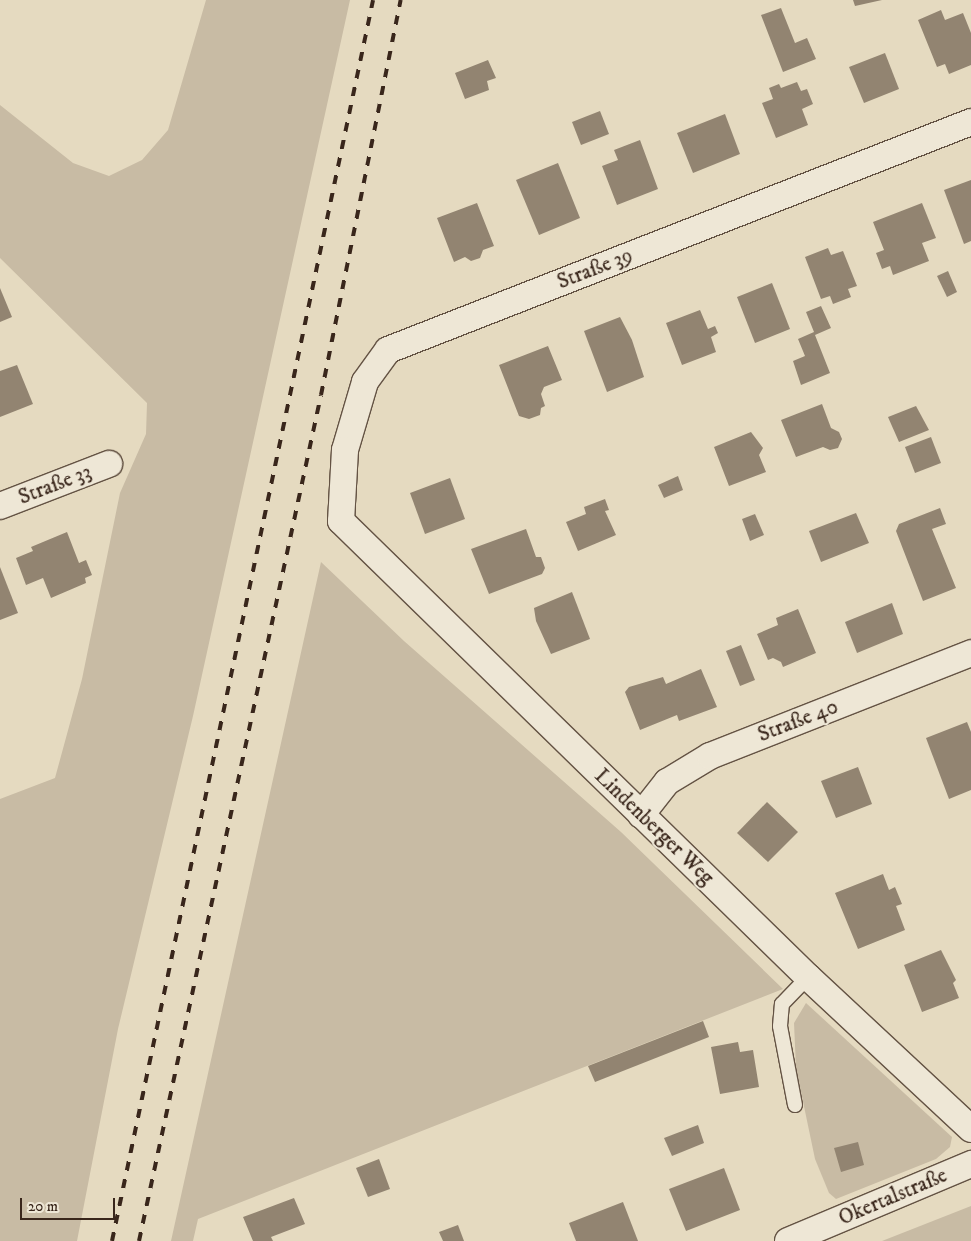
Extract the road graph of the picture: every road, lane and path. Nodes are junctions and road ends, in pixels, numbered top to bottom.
1 (971, 122) edge
2 (109, 464) dead end
3 (0, 506) edge
4 (340, 521) joint
5 (971, 653) edge
6 (640, 815) junction
7 (808, 977) junction
8 (795, 1105) dead end
9 (971, 1129) edge
10 (971, 1164) edge
11 (788, 1241) edge

1 - 4 street, Straße 39
2 - 3 street, Straße 33
4 - 6 street, Lindenberger Weg
5 - 6 street, Straße 40
6 - 7 street, Lindenberger Weg
7 - 8 lane
7 - 9 street, Lindenberger Weg
10 - 11 street, Okertalstraße

